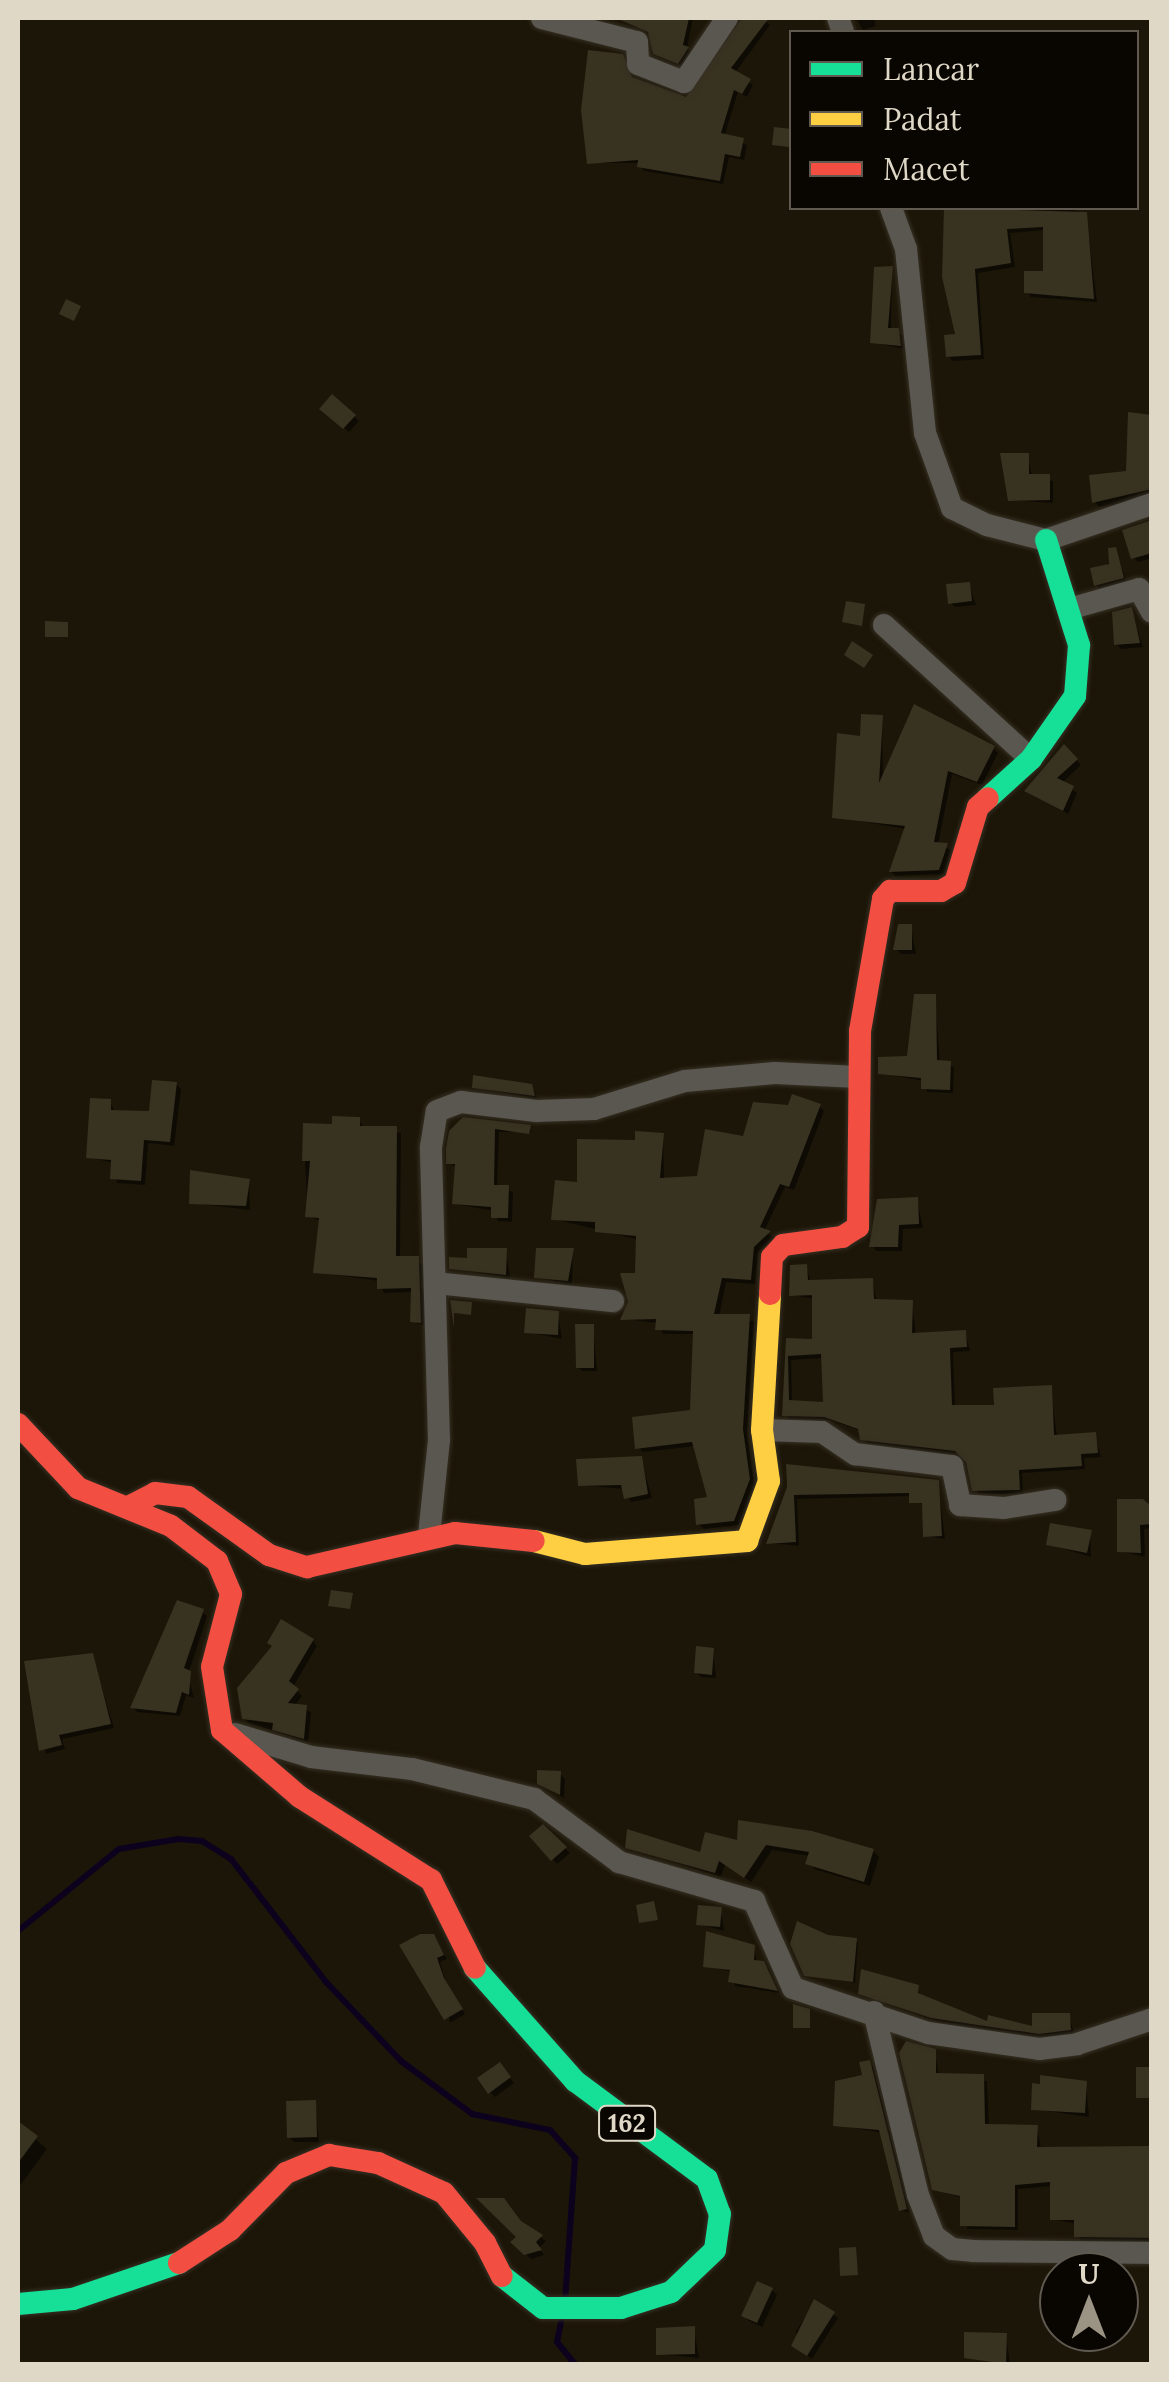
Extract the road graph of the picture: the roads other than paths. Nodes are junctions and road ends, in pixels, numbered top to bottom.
1 (542, 18) edge
2 (728, 18) edge
3 (892, 210) edge
4 (1152, 504) edge
5 (1046, 540) junction
6 (1069, 609) junction
7 (1152, 612) edge
8 (884, 625) dead end
9 (1032, 759) junction
10 (858, 1076) junction
11 (435, 1283) junction
12 (613, 1301) dead end
13 (18, 1424) edge
14 (762, 1430) junction
15 (1055, 1500) dead end
16 (130, 1506) junction
17 (429, 1534) junction
18 (222, 1730) junction
19 (874, 2012) junction
20 (1152, 2019) edge
21 (1152, 2253) edge
22 (18, 2304) edge

1 - 2 street
3 - 5 street
4 - 5 street
5 - 6 main road
6 - 7 street
6 - 9 main road
8 - 9 street
9 - 10 main road
10 - 11 street
10 - 14 main road
11 - 12 street
11 - 17 street
13 - 16 main road
14 - 15 street
14 - 17 main road
16 - 17 main road
16 - 18 main road
18 - 19 street
18 - 22 main road, 162
19 - 20 street
19 - 21 street

